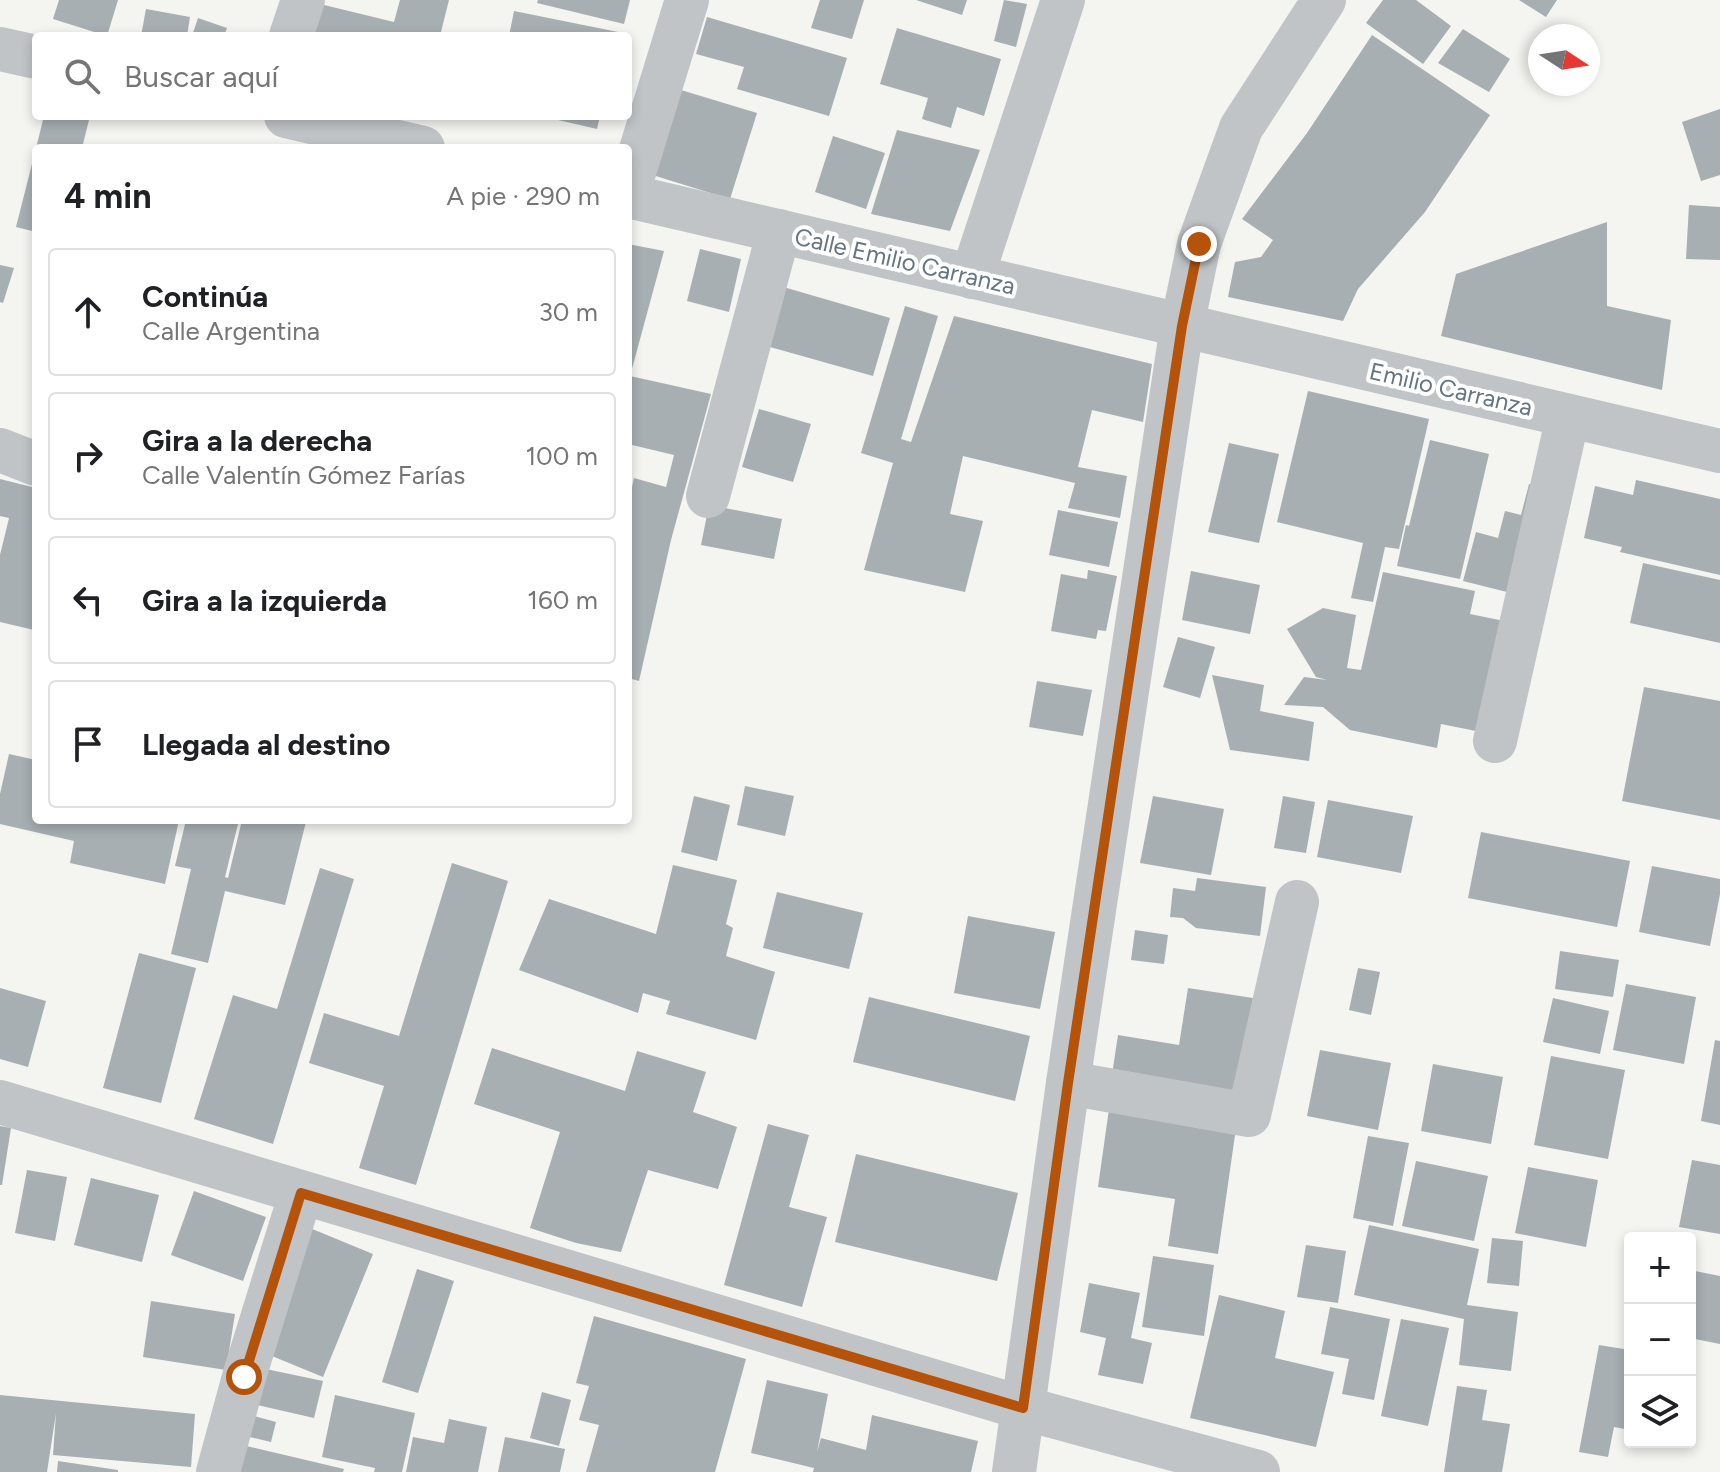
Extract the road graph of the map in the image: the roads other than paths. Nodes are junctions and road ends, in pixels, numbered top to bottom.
1 (303, 0) edge
2 (687, 0) edge
3 (1063, 0) edge
4 (1324, 0) edge
5 (292, 32) edge
6 (0, 49) edge
7 (32, 56) edge
8 (303, 120) edge
9 (406, 144) edge
10 (632, 181) edge
11 (632, 195) edge
12 (779, 231) junction
13 (972, 277) junction
14 (1182, 326) junction
15 (1568, 416) junction
16 (0, 450) edge
17 (1720, 451) edge
18 (32, 462) edge
19 (708, 496) dead end
20 (1495, 741) dead end
21 (1297, 902) dead end
22 (1068, 1083) junction
23 (0, 1102) edge
24 (301, 1193) junction
25 (1023, 1408) junction
26 (218, 1472) edge
27 (1014, 1472) edge
28 (1258, 1472) edge

1 - 5 street
2 - 10 street
3 - 13 street
4 - 14 street
6 - 7 street
8 - 9 street
11 - 12 street, Calle Emilio Carranza
12 - 13 street, Calle Emilio Carranza
12 - 19 street
13 - 14 street, Calle Emilio Carranza
14 - 15 street, Emilio Carranza
14 - 22 street
15 - 17 street, Emilio Carranza
15 - 20 street
16 - 18 street
21 - 22 street
22 - 25 street
23 - 24 street
24 - 25 street
24 - 26 street
25 - 27 street
25 - 28 street

